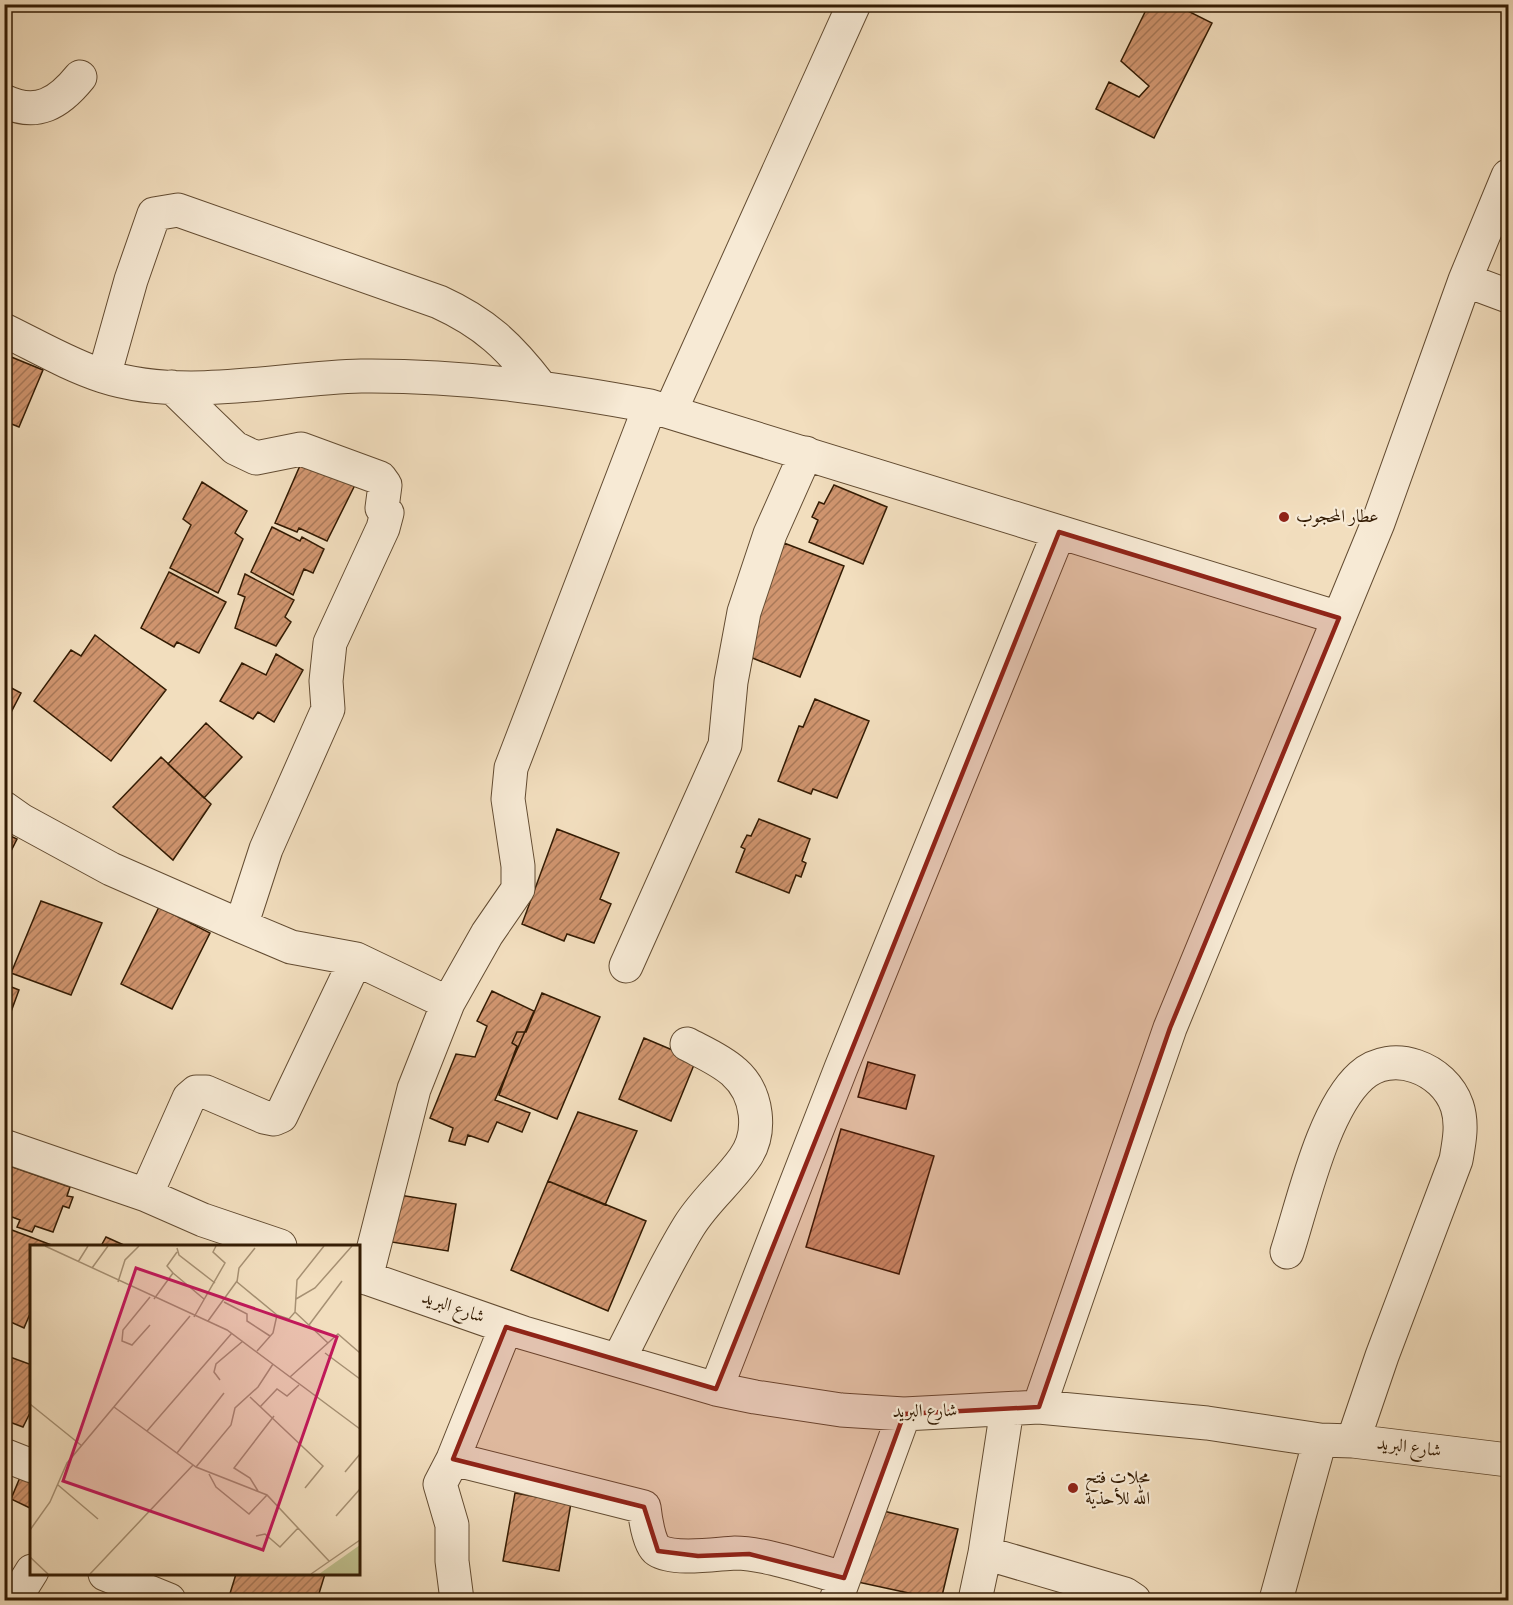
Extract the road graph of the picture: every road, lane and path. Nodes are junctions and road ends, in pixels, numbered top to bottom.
1 (854, 4) edge
2 (80, 77) dead end
3 (4, 101) edge
4 (1509, 176) edge
5 (1465, 280) junction
6 (1509, 296) edge
7 (4, 330) edge
8 (104, 376) junction
9 (540, 386) junction
10 (172, 387) junction
11 (660, 409) junction
12 (806, 453) junction
13 (1059, 532) junction
14 (1339, 618) junction
15 (4, 808) edge
16 (241, 926) junction
17 (356, 959) junction
18 (626, 966) dead end
19 (448, 1003) junction
20 (687, 1044) dead end
21 (4, 1146) edge
22 (146, 1195) junction
23 (221, 1237) edge
24 (273, 1245) edge
25 (1287, 1251) dead end
26 (362, 1276) edge
27 (506, 1327) junction
28 (619, 1359) junction
29 (716, 1389) junction
30 (1039, 1407) junction
31 (1007, 1409) junction
32 (904, 1414) junction
33 (1320, 1440) junction
34 (1353, 1441) junction
35 (4, 1455) edge
36 (453, 1459) junction
37 (1509, 1460) edge
38 (30, 1465) edge
39 (985, 1553) junction
40 (30, 1574) edge
41 (107, 1575) edge
42 (840, 1589) edge
43 (14, 1600) edge
44 (169, 1600) edge
45 (457, 1600) edge
46 (975, 1600) edge
47 (1134, 1600) edge
48 (1276, 1600) edge

1 - 11 street
2 - 3 street
4 - 5 street
5 - 6 street
5 - 14 street
7 - 8 street
8 - 9 street
8 - 10 street
9 - 10 street
9 - 11 street
10 - 16 street
11 - 12 street
11 - 19 street
12 - 13 street
12 - 18 street
13 - 14 street
13 - 29 street
14 - 30 street
15 - 16 street
16 - 17 street
17 - 19 street
17 - 22 street
19 - 26 street
20 - 28 street
21 - 22 street
22 - 23 street
23 - 24 street
25 - 34 street
26 - 27 street, شارع البريد
27 - 28 street, شارع البريد
27 - 36 street
28 - 29 street, شارع البريد
29 - 32 street, شارع البريد
30 - 31 street, شارع البريد
30 - 33 street, شارع البريد
31 - 32 street, شارع البريد
31 - 39 street
32 - 42 street
33 - 34 street, شارع البريد
33 - 48 street
34 - 37 street, شارع البريد
35 - 38 street
36 - 42 street
36 - 45 street
39 - 46 street
39 - 47 street
40 - 43 street
41 - 44 street

